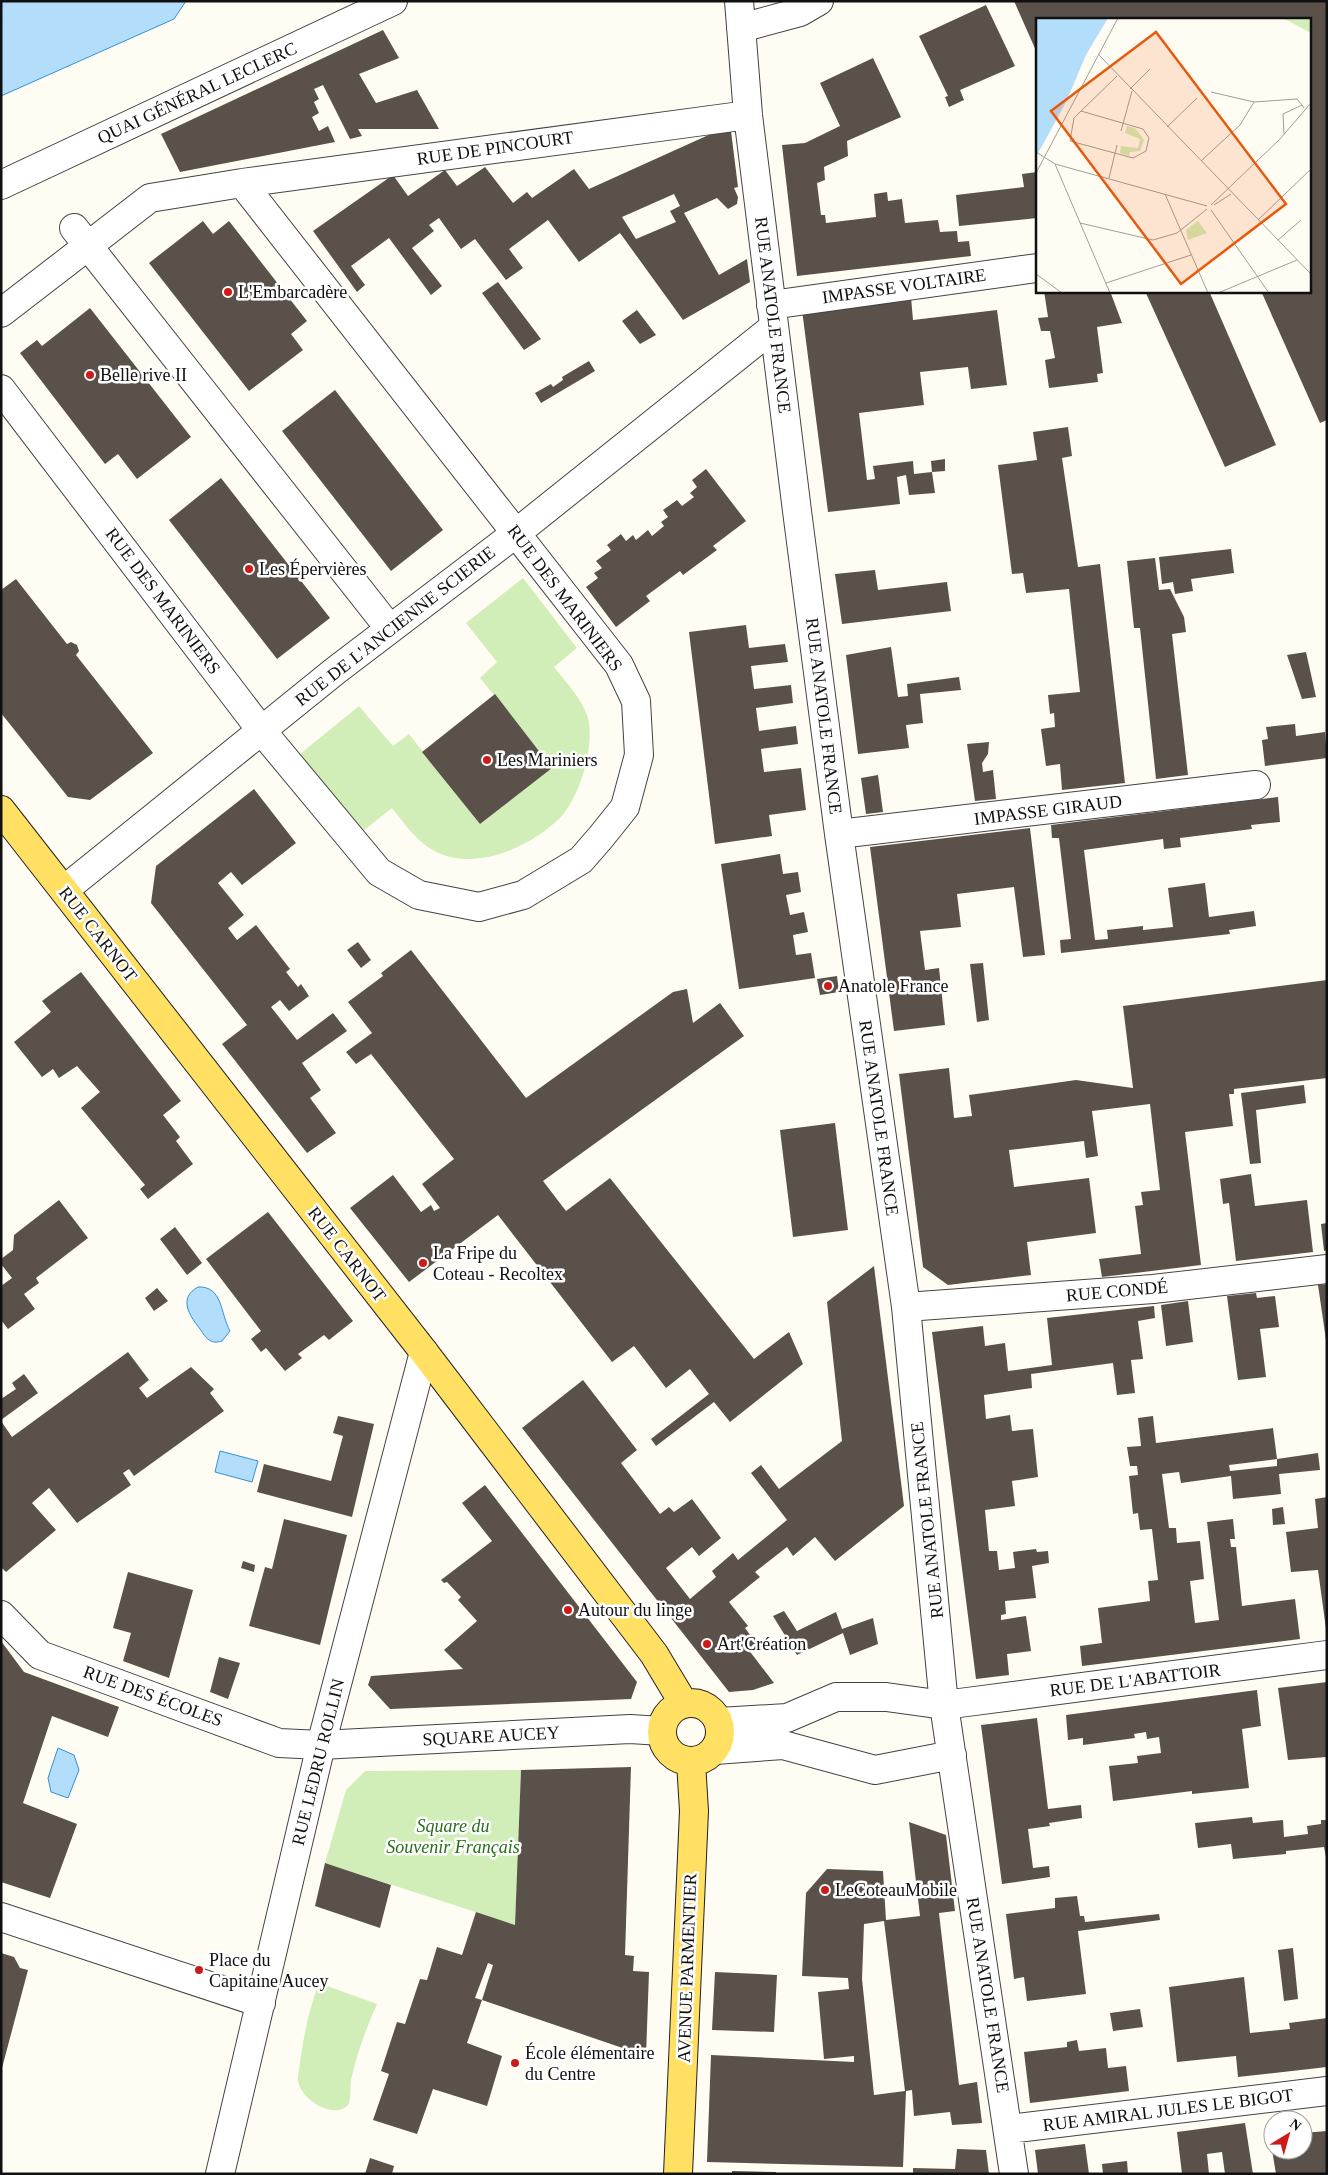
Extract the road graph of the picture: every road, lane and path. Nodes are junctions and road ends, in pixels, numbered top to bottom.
1 (393, 1) edge
2 (739, 1) edge
3 (819, 1) edge
4 (741, 28) junction
5 (748, 115) junction
6 (242, 183) junction
7 (1, 185) edge
8 (81, 237) junction
9 (1036, 268) edge
10 (1, 313) edge
11 (773, 316) junction
12 (1, 389) edge
13 (515, 534) junction
14 (390, 629) junction
15 (261, 730) junction
16 (1256, 785) dead end
17 (1, 810) edge
18 (839, 834) junction
19 (64, 890) junction
20 (1327, 1269) edge
21 (906, 1307) junction
22 (424, 1352) junction
23 (1, 1616) edge
24 (1327, 1655) edge
25 (684, 1704) junction
26 (944, 1705) junction
27 (719, 1722) junction
28 (662, 1731) junction
29 (321, 1745) junction
30 (952, 1755) junction
31 (703, 1756) junction
32 (1, 1917) edge
33 (261, 2003) junction
34 (1327, 2090) edge
35 (1008, 2129) junction
36 (220, 2174) edge
37 (678, 2174) edge
38 (1014, 2174) edge

1 - 7 street, QUAI GÉNÉRAL LECLERC
2 - 4 street, RUE ANATOLE FRANCE
3 - 4 street
4 - 5 street, RUE ANATOLE FRANCE
5 - 6 street, RUE DE PINCOURT
5 - 11 street, RUE ANATOLE FRANCE
6 - 8 street
6 - 13 street, RUE DES MARINIERS
8 - 10 street
8 - 14 street
9 - 11 street, IMPASSE VOLTAIRE
11 - 13 street, RUE DE L'ANCIENNE SCIERIE
11 - 18 street, RUE ANATOLE FRANCE
12 - 15 street, RUE DES MARINIERS
13 - 14 street, RUE DE L'ANCIENNE SCIERIE
13 - 15 street, RUE DES MARINIERS
14 - 15 street, RUE DE L'ANCIENNE SCIERIE
15 - 19 street, RUE DE L'ANCIENNE SCIERIE
16 - 18 street, IMPASSE GIRAUD
17 - 19 main road, RUE CARNOT
18 - 21 street, RUE ANATOLE FRANCE
19 - 22 main road, RUE CARNOT
20 - 21 street, RUE CONDÉ
21 - 26 street, RUE ANATOLE FRANCE
22 - 25 main road, RUE CARNOT
22 - 29 street, RUE LEDRU ROLLIN
23 - 29 street, RUE DES ÉCOLES
24 - 26 street, RUE DE L'ABATTOIR
25 - 27 main road
25 - 28 main road
26 - 27 street
26 - 30 street, RUE ANATOLE FRANCE
27 - 31 main road, AVENUE PARMENTIER
28 - 29 street, SQUARE AUCEY
28 - 31 main road
29 - 33 street, RUE LEDRU ROLLIN
30 - 31 street
30 - 35 street, RUE ANATOLE FRANCE
31 - 37 main road, AVENUE PARMENTIER
32 - 33 street
33 - 36 street, RUE LEDRU ROLLIN
34 - 35 street, RUE AMIRAL JULES LE BIGOT
35 - 38 street, RUE ANATOLE FRANCE

